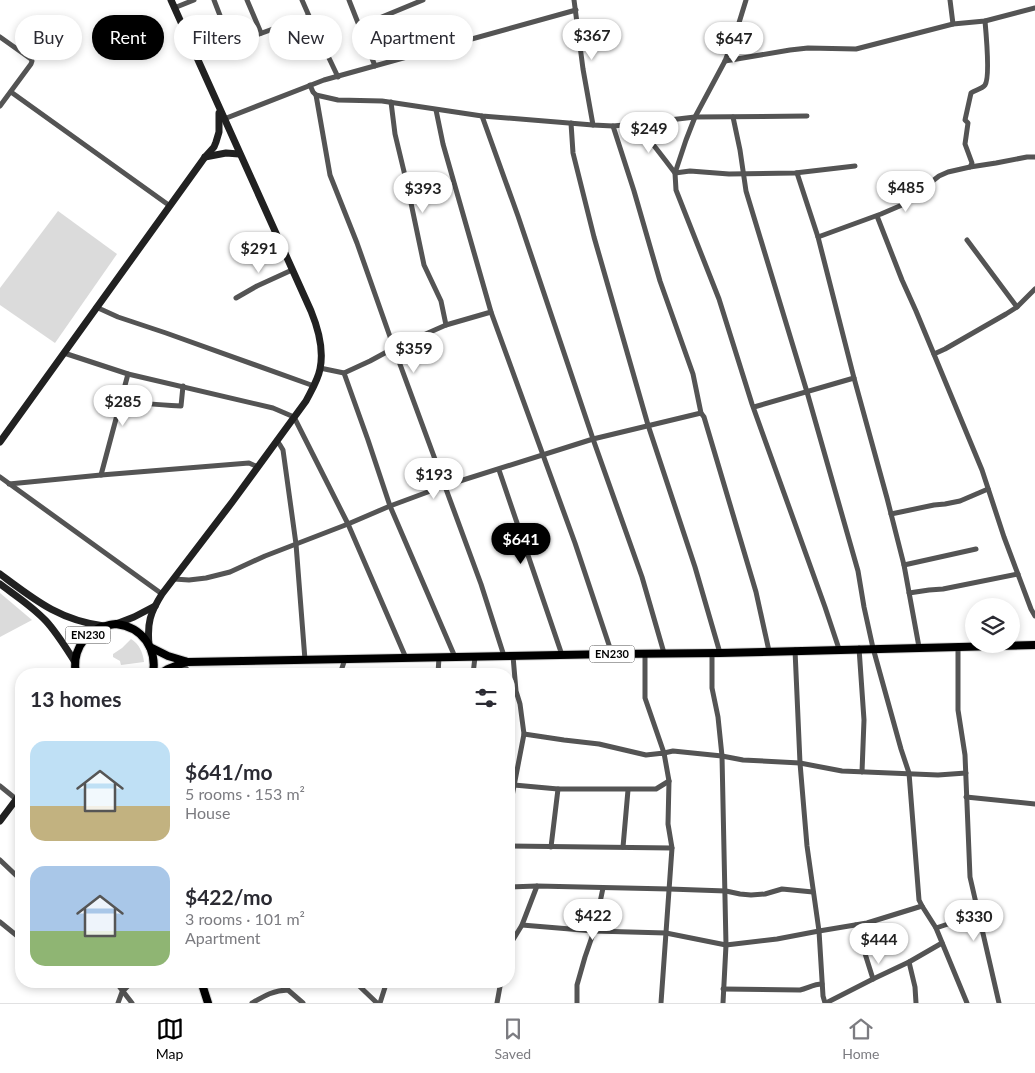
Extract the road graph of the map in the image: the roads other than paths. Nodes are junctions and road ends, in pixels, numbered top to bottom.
1 (171, 0) edge
2 (194, 0) edge
3 (214, 0) edge
4 (247, 0) edge
5 (302, 0) edge
6 (349, 0) edge
7 (406, 0) edge
8 (423, 0) edge
9 (574, 0) edge
10 (746, 0) edge
11 (950, 0) edge
12 (408, 7) junction
13 (174, 8) junction
14 (1035, 8) edge
15 (576, 10) junction
16 (177, 15) edge
17 (220, 15) edge
18 (308, 15) edge
19 (355, 15) edge
20 (388, 15) edge
21 (986, 21) junction
22 (953, 24) junction
23 (269, 30) edge
24 (261, 33) joint
25 (0, 37) edge
26 (197, 60) edge
27 (330, 60) edge
28 (373, 60) edge
29 (725, 61) junction
30 (375, 66) junction
31 (338, 76) junction
32 (310, 85) junction
33 (11, 92) junction
34 (316, 95) junction
35 (391, 102) junction
36 (218, 105) junction
37 (0, 106) edge
38 (436, 110) junction
39 (482, 116) junction
40 (807, 116) dead end
41 (695, 117) junction
42 (734, 117) junction
43 (224, 119) junction
44 (571, 123) junction
45 (635, 124) junction
46 (593, 125) junction
47 (613, 126) junction
48 (233, 139) junction
49 (216, 142) junction
50 (239, 154) junction
51 (205, 157) junction
52 (1035, 157) edge
53 (855, 166) dead end
54 (970, 167) junction
55 (675, 173) junction
56 (797, 173) junction
57 (744, 174) junction
58 (170, 206) junction
59 (877, 216) junction
60 (818, 237) junction
61 (967, 240) dead end
62 (292, 270) junction
63 (1035, 289) edge
64 (236, 298) dead end
65 (96, 307) junction
66 (1016, 307) junction
67 (491, 312) junction
68 (446, 326) junction
69 (394, 348) junction
70 (64, 352) junction
71 (934, 354) junction
72 (320, 368) junction
73 (344, 373) junction
74 (128, 374) junction
75 (854, 378) junction
76 (183, 386) junction
77 (314, 386) junction
78 (806, 392) junction
79 (120, 398) junction
80 (754, 407) junction
81 (701, 413) junction
82 (294, 417) junction
83 (648, 426) junction
84 (593, 440) junction
85 (277, 441) junction
86 (0, 442) edge
87 (543, 455) junction
88 (258, 467) junction
89 (499, 470) junction
90 (101, 475) junction
91 (0, 477) edge
92 (10, 484) junction
93 (444, 486) junction
94 (988, 489) junction
95 (390, 506) junction
96 (891, 514) junction
97 (348, 524) junction
98 (296, 544) junction
99 (976, 549) dead end
100 (904, 565) junction
101 (0, 574) edge
102 (1018, 574) junction
103 (174, 579) junction
104 (0, 584) edge
105 (909, 593) junction
106 (162, 594) junction
107 (35, 605) junction
108 (155, 605) junction
109 (1035, 616) edge
110 (116, 624) junction
111 (105, 626) junction
112 (1035, 645) edge
113 (958, 646) junction
114 (150, 647) junction
115 (919, 647) junction
116 (859, 648) junction
117 (873, 648) junction
118 (839, 649) junction
119 (795, 650) junction
120 (769, 651) junction
121 (716, 652) junction
122 (664, 653) junction
123 (612, 654) junction
124 (645, 654) junction
125 (562, 655) junction
126 (509, 656) junction
127 (439, 657) junction
128 (456, 657) junction
129 (474, 657) junction
130 (406, 658) junction
131 (345, 659) junction
132 (305, 660) junction
133 (75, 662) junction
134 (185, 663) junction
135 (76, 668) edge
136 (154, 668) edge
137 (168, 668) edge
138 (188, 668) edge
139 (342, 668) edge
140 (438, 668) edge
141 (473, 668) edge
142 (511, 668) edge
143 (515, 686) edge
144 (524, 734) junction
145 (664, 753) junction
146 (722, 756) junction
147 (800, 763) junction
148 (862, 772) junction
149 (909, 773) junction
150 (966, 773) junction
151 (515, 780) edge
152 (669, 781) junction
153 (515, 785) edge
154 (0, 786) edge
155 (558, 789) junction
156 (628, 790) junction
157 (966, 797) junction
158 (15, 798) edge
159 (15, 800) edge
160 (1035, 804) edge
161 (0, 821) edge
162 (515, 846) edge
163 (551, 846) junction
164 (623, 847) junction
165 (672, 848) junction
166 (0, 860) edge
167 (15, 874) edge
168 (537, 886) junction
169 (515, 887) edge
170 (603, 888) junction
171 (669, 889) junction
172 (726, 891) junction
173 (813, 892) junction
174 (922, 906) junction
175 (978, 914) junction
176 (0, 922) edge
177 (522, 925) junction
178 (856, 925) junction
179 (936, 928) junction
180 (594, 931) junction
181 (818, 931) junction
182 (15, 934) edge
183 (666, 934) junction
184 (515, 936) edge
185 (942, 943) junction
186 (726, 945) junction
187 (909, 962) junction
188 (873, 979) junction
189 (822, 984) junction
190 (119, 988) edge
191 (126, 988) edge
192 (203, 988) edge
193 (362, 988) edge
194 (384, 988) edge
195 (500, 988) edge
196 (723, 989) junction
197 (122, 992) junction
198 (118, 1003) edge
199 (132, 1003) edge
200 (208, 1003) edge
201 (252, 1003) edge
202 (303, 1003) edge
203 (379, 1003) edge
204 (497, 1003) edge
205 (577, 1003) edge
206 (662, 1003) edge
207 (723, 1003) edge
208 (825, 1003) edge
209 (916, 1003) edge
210 (967, 1003) edge
211 (998, 1003) edge

1 - 13 street
2 - 13 street
3 - 17 street
4 - 24 street
5 - 18 street
6 - 19 street
7 - 12 street
8 - 12 street
9 - 15 street
10 - 29 street
11 - 22 street
12 - 20 street
13 - 16 street
14 - 21 street
15 - 30 street
15 - 46 street
21 - 22 street
21 - 54 street
22 - 29 street
23 - 24 street
25 - 33 street
26 - 36 street
27 - 31 street
28 - 30 street
29 - 41 street
30 - 31 street
31 - 32 street
32 - 34 street
32 - 43 street
33 - 37 street
33 - 58 street
34 - 35 street
34 - 69 street
35 - 38 street
35 - 68 street
36 - 43 street
36 - 49 street
38 - 39 street
38 - 67 street
39 - 44 street
39 - 84 street
40 - 42 street
41 - 42 street
41 - 45 street
41 - 55 street
42 - 57 street
43 - 48 street
44 - 46 street
44 - 83 street
45 - 47 street
45 - 55 street
46 - 47 street
47 - 81 street
48 - 49 street
48 - 50 street
49 - 51 street
50 - 51 street
50 - 62 street
51 - 58 street
52 - 54 street
53 - 56 street
54 - 59 street
55 - 57 street
55 - 80 street
56 - 57 street
56 - 60 street
57 - 78 street
58 - 65 street
59 - 60 street
59 - 71 street
60 - 75 street
61 - 66 street
62 - 64 street
62 - 72 street
63 - 66 street
65 - 70 street
65 - 77 street
66 - 71 street
67 - 68 street
67 - 87 street
68 - 69 street
69 - 73 street
69 - 93 street
70 - 74 street
70 - 86 street
71 - 94 street
72 - 73 street
72 - 77 street
73 - 95 street
74 - 76 street
74 - 79 street
75 - 78 street
75 - 96 street
76 - 79 street
76 - 82 street
77 - 82 street
78 - 80 street
78 - 117 street
79 - 90 street
80 - 118 street
81 - 83 street
81 - 120 street
82 - 85 street
82 - 97 street
83 - 84 street
83 - 121 street
84 - 87 street
84 - 122 street
85 - 88 street
85 - 98 street
87 - 89 street
87 - 123 street
88 - 90 street
88 - 103 street
89 - 93 street
89 - 125 street
90 - 92 street
91 - 92 street
92 - 106 street
93 - 95 street
93 - 126 street
94 - 96 street
94 - 102 street
95 - 97 street
95 - 128 street
96 - 100 street
97 - 98 street
97 - 130 street
98 - 103 street
98 - 132 street
99 - 100 street
100 - 105 street
101 - 107 street
102 - 105 street
102 - 109 street
103 - 106 street
104 - 107 street
105 - 115 street
106 - 108 street
107 - 111 street
107 - 133 street
108 - 110 street
108 - 114 street
110 - 111 main road, EN230
110 - 114 main road, EN230
111 - 133 main road, EN230
112 - 113 main road, EN230
113 - 115 main road, EN230
113 - 150 street
114 - 134 main road, EN230
114 - 136 main road
115 - 117 main road, EN230
116 - 117 main road, EN230
116 - 118 main road, EN230
116 - 148 street
117 - 149 street
118 - 119 main road, EN230
119 - 120 main road, EN230
119 - 147 street
120 - 121 main road, EN230
121 - 122 main road, EN230
121 - 146 street
122 - 124 main road, EN230
123 - 124 main road, EN230
123 - 125 main road, EN230
124 - 145 street
125 - 126 main road, EN230
126 - 129 main road, EN230
126 - 142 street
127 - 128 main road, EN230
127 - 130 main road, EN230
127 - 140 street
128 - 129 main road, EN230
129 - 141 street
130 - 131 main road, EN230
131 - 132 main road, EN230
131 - 139 street
132 - 134 main road, EN230
133 - 135 main road, EN230
134 - 137 main road, EN230
134 - 138 street
143 - 144 street
144 - 145 street
144 - 151 street
145 - 146 street
145 - 152 street
146 - 147 street
146 - 172 street
147 - 148 street
147 - 173 street
148 - 149 street
149 - 150 street
149 - 174 street
150 - 157 street
152 - 156 street
152 - 165 street
153 - 155 street
154 - 158 street
155 - 156 street
155 - 163 street
156 - 164 street
157 - 160 street
157 - 175 street
159 - 161 street
162 - 163 street
163 - 164 street
164 - 165 street
165 - 171 street
166 - 167 street
168 - 169 street
168 - 170 street
168 - 177 street
170 - 171 street
170 - 180 street
171 - 172 street
171 - 183 street
172 - 173 street
172 - 186 street
173 - 181 street
174 - 178 street
174 - 179 street
175 - 179 street
175 - 211 street
176 - 182 street
177 - 180 street
177 - 184 street
178 - 181 street
178 - 188 street
179 - 185 street
180 - 183 street
180 - 205 street
181 - 186 street
181 - 189 street
183 - 186 street
183 - 206 street
185 - 187 street
185 - 210 street
186 - 196 street
187 - 188 street
187 - 209 street
188 - 208 street
189 - 196 street
189 - 208 street
190 - 197 street
191 - 197 street
192 - 200 main road
193 - 203 street
194 - 203 street
195 - 204 street
196 - 207 street
197 - 198 street
197 - 199 street
201 - 202 street

